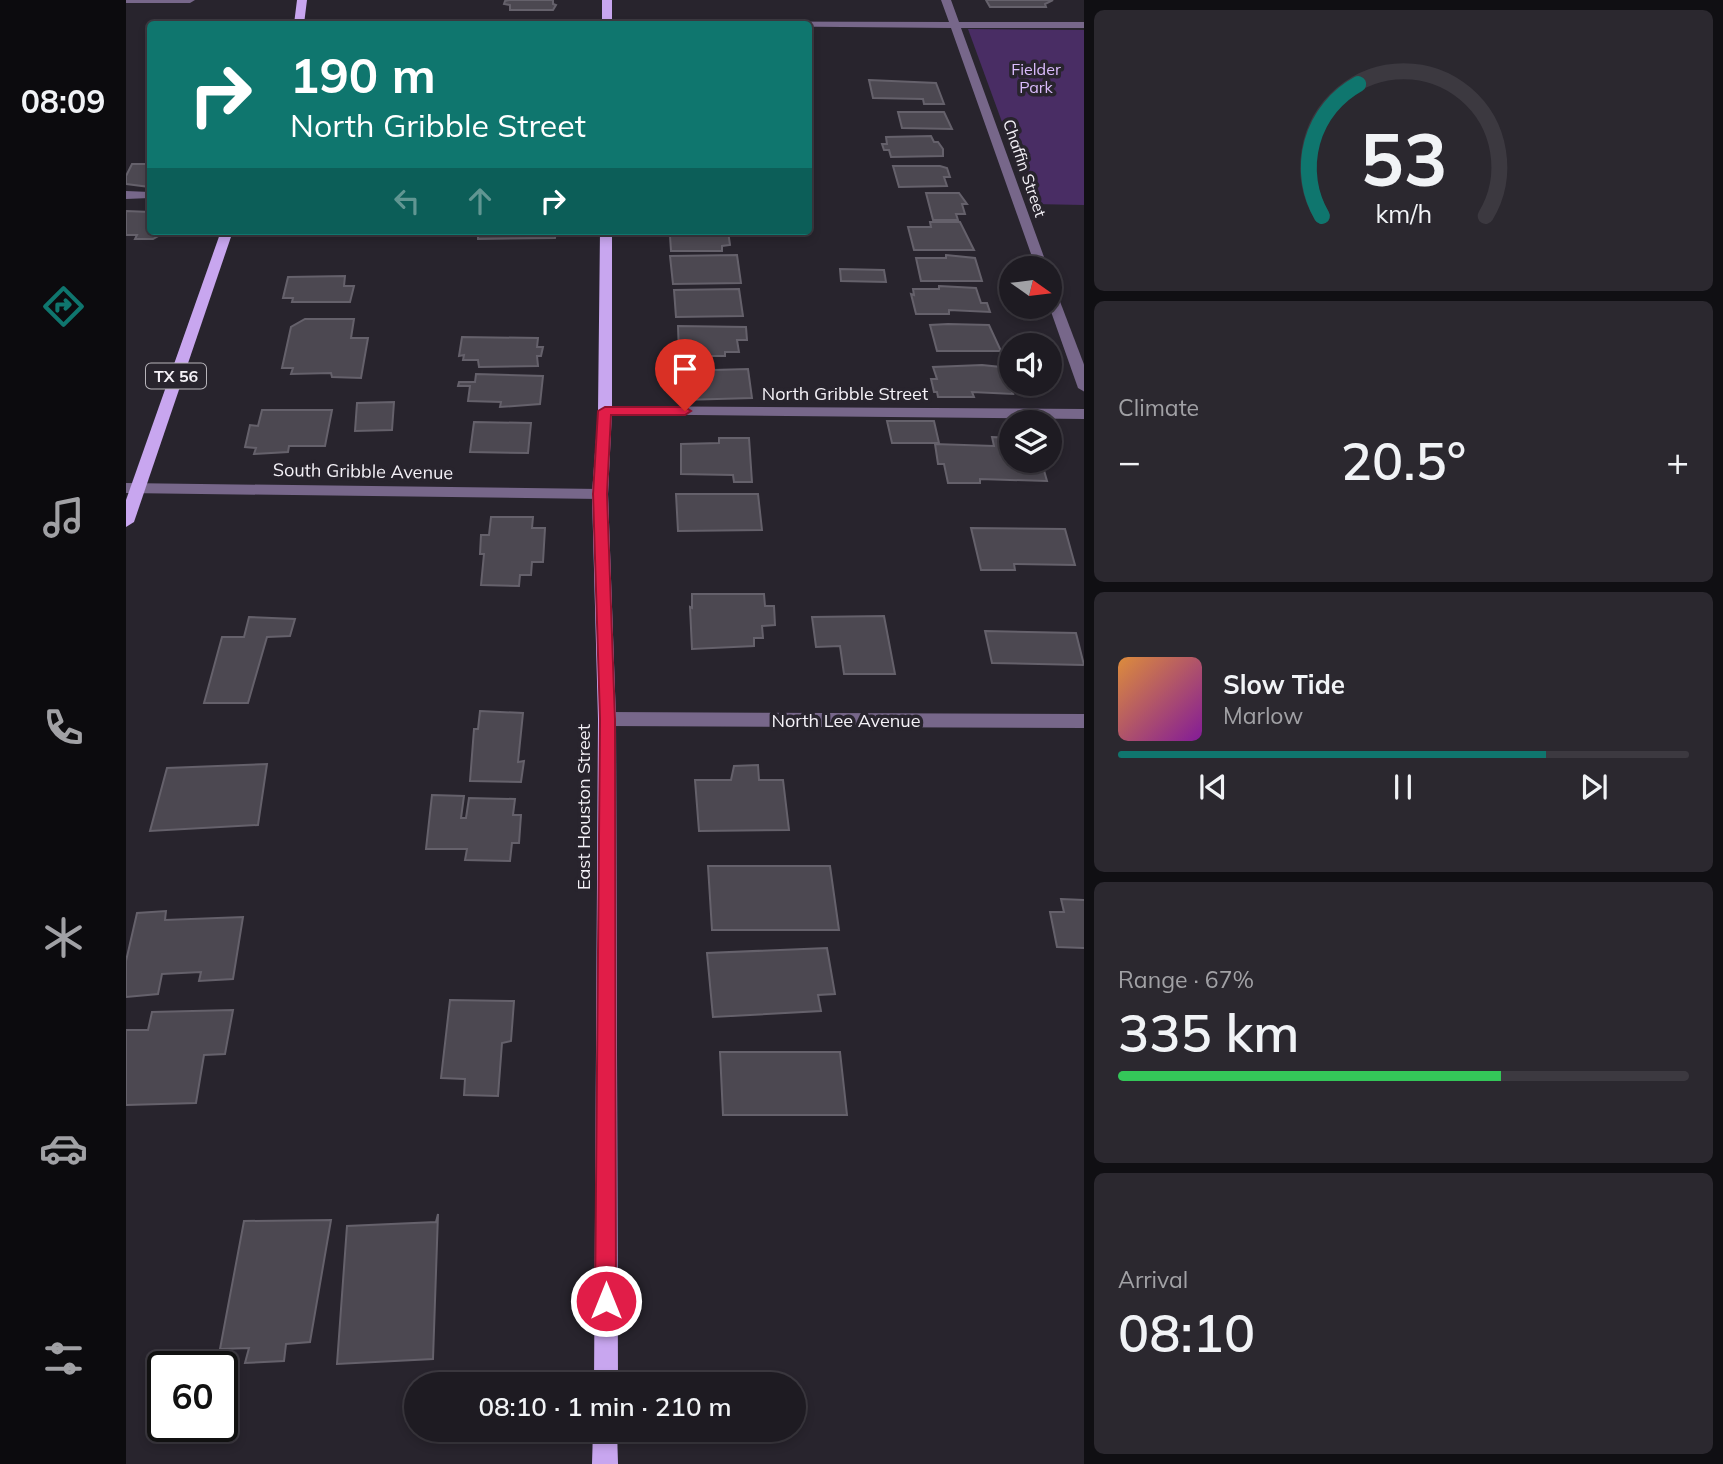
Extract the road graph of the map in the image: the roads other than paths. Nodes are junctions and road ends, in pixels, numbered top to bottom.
1 (126, 0) edge
2 (190, 0) edge
3 (302, 0) edge
4 (607, 0) edge
5 (947, 0) edge
6 (299, 21) edge
7 (607, 21) edge
8 (812, 25) edge
9 (956, 25) junction
10 (1084, 25) edge
11 (126, 195) edge
12 (147, 195) edge
13 (226, 235) edge
14 (606, 235) edge
15 (1038, 256) edge
16 (1060, 319) edge
17 (1084, 388) edge
18 (605, 411) junction
19 (1084, 414) edge
20 (131, 488) edge
21 (600, 494) junction
22 (126, 522) edge
23 (607, 719) junction
24 (1084, 721) edge
25 (606, 1372) edge
26 (605, 1442) edge
27 (605, 1464) edge

1 - 2 street
3 - 6 main road
4 - 7 main road
5 - 9 street, Chaffin Street
8 - 9 street
9 - 10 street
9 - 15 street, Chaffin Street
11 - 12 street
13 - 20 main road, TX 56
14 - 18 main road, East Houston Street
16 - 17 street
18 - 19 street, North Gribble Street
18 - 21 main road, East Houston Street
20 - 21 street, South Gribble Avenue
20 - 22 main road, TX 56
21 - 23 main road, East Houston Street
23 - 24 street, North Lee Avenue
23 - 25 main road, East Houston Street
26 - 27 main road

